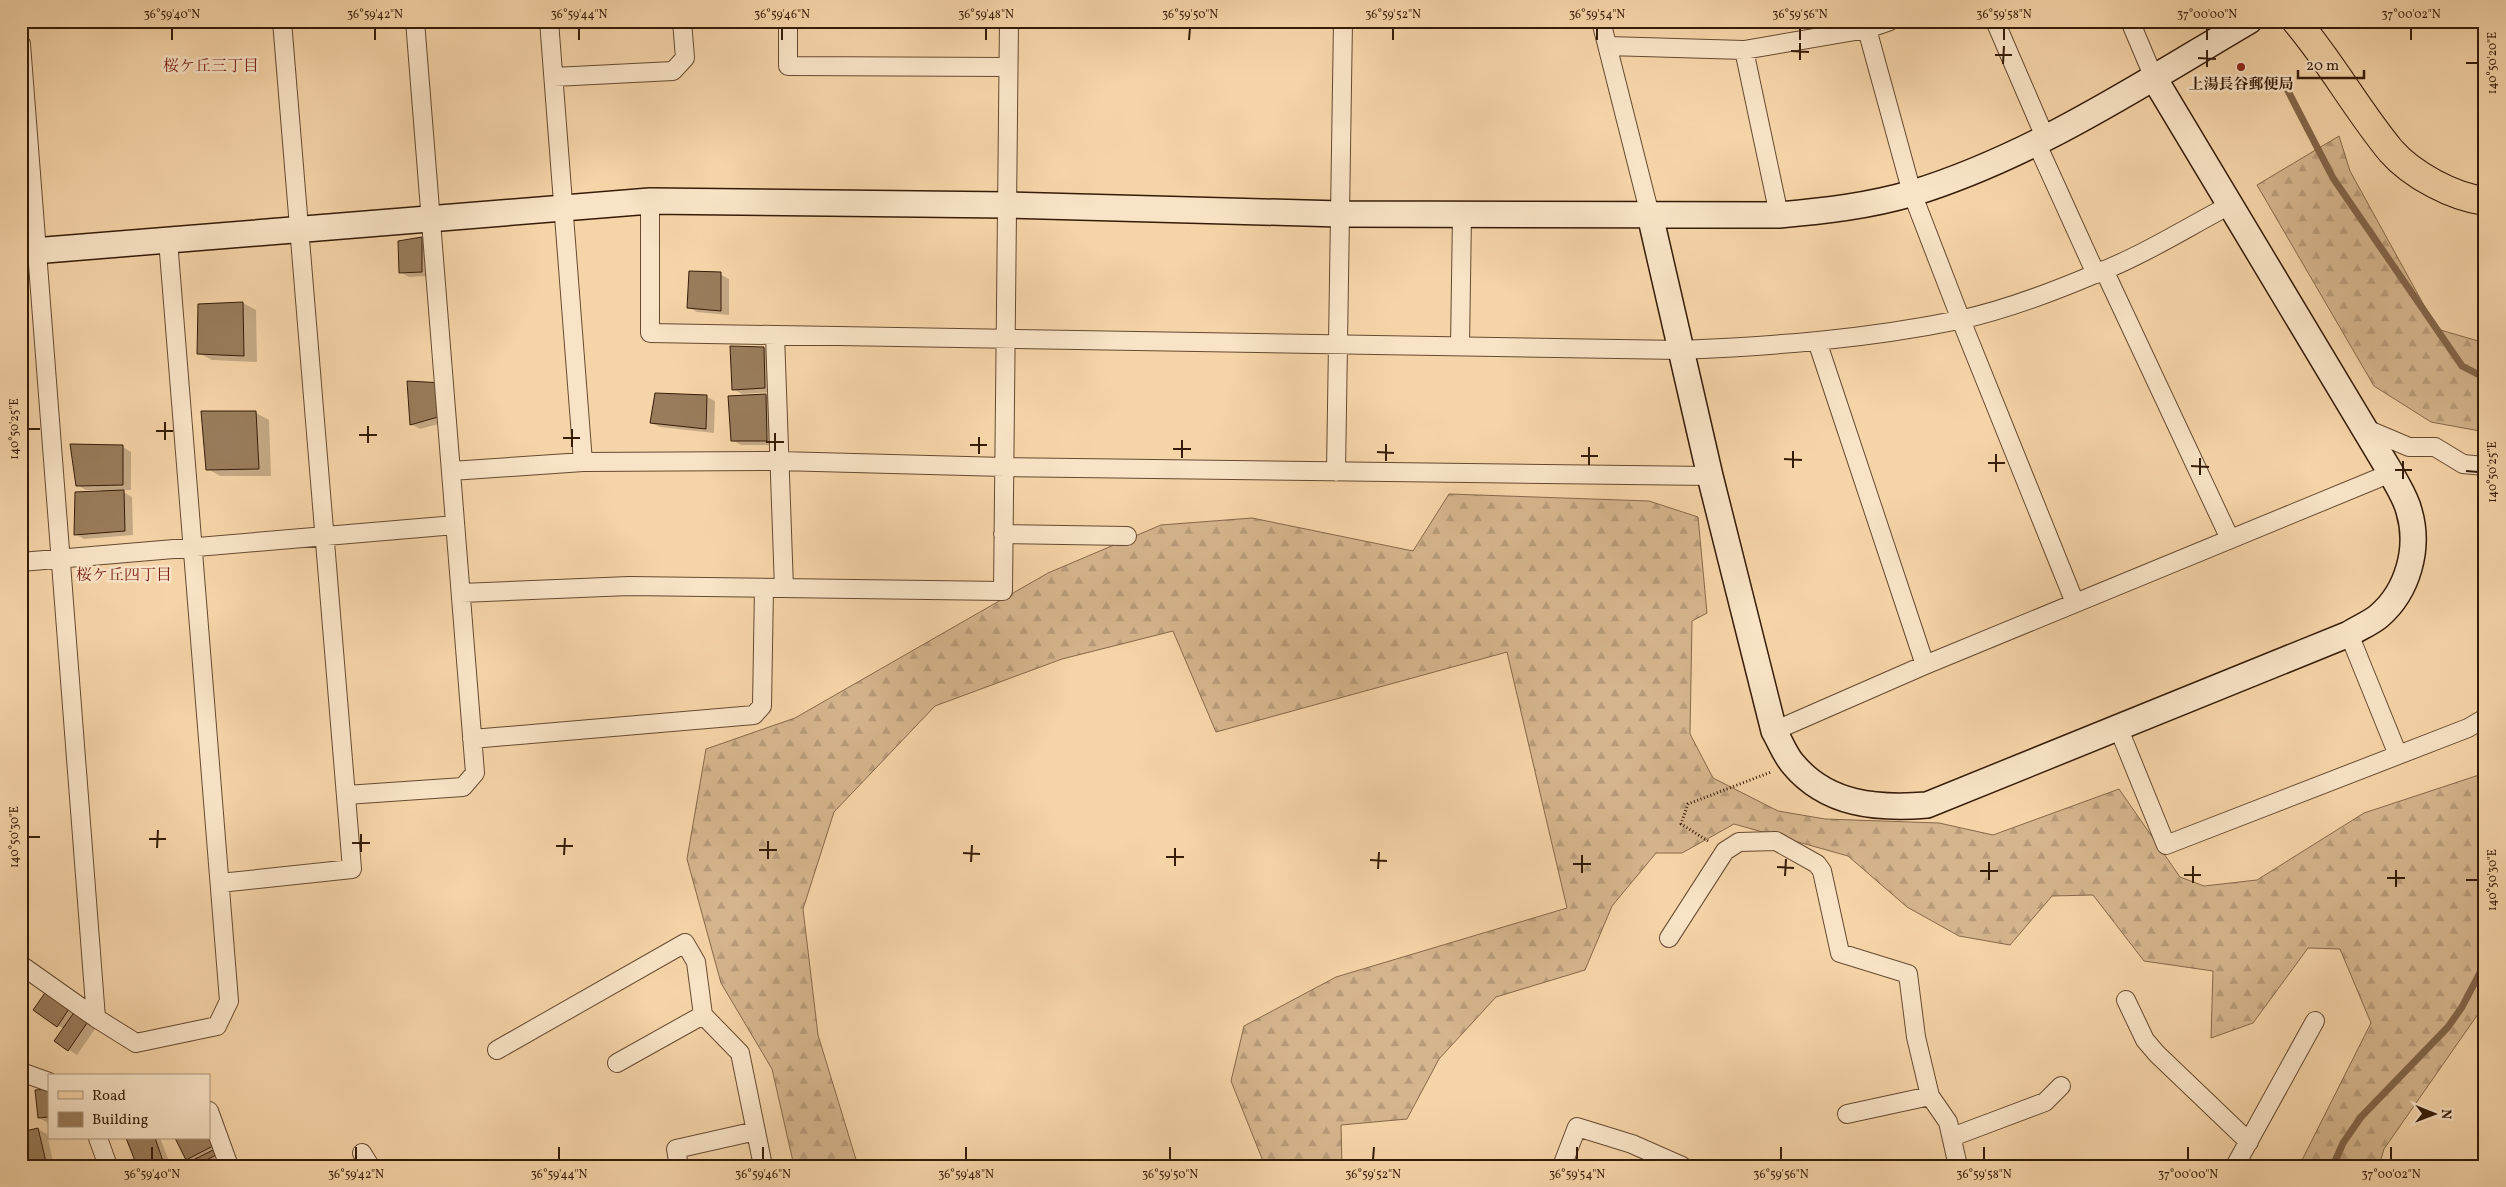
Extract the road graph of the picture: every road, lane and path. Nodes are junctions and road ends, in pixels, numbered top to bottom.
1 (282, 21) edge
2 (415, 21) edge
3 (549, 21) edge
4 (682, 21) edge
5 (788, 21) edge
6 (1009, 21) edge
7 (1343, 21) edge
8 (1601, 21) edge
9 (1890, 21) edge
10 (1995, 21) edge
11 (2130, 21) edge
12 (2249, 21) edge
13 (2296, 21) edge
14 (1867, 29) junction
15 (21, 44) edge
16 (1608, 46) junction
17 (1744, 50) junction
18 (1008, 67) junction
19 (554, 77) junction
20 (2154, 78) junction
21 (2040, 140) junction
22 (1912, 193) junction
23 (650, 201) junction
24 (2485, 201) edge
25 (1007, 205) junction
26 (2230, 205) junction
27 (564, 207) junction
28 (1340, 214) junction
29 (1462, 214) junction
30 (1650, 215) junction
31 (1779, 215) junction
32 (431, 218) junction
33 (300, 229) junction
34 (168, 240) junction
35 (29, 252) edge
36 (2100, 272) junction
37 (1960, 320) junction
38 (775, 335) junction
39 (1006, 339) junction
40 (1817, 341) junction
41 (1338, 344) junction
42 (1460, 346) junction
43 (1681, 350) junction
44 (2364, 428) junction
45 (779, 461) junction
46 (583, 462) junction
47 (2485, 466) edge
48 (1004, 467) junction
49 (451, 471) junction
50 (1336, 472) junction
51 (2391, 473) junction
52 (1710, 476) junction
53 (455, 525) junction
54 (1003, 534) junction
55 (325, 536) junction
56 (1127, 536) dead end
57 (2230, 539) junction
58 (192, 548) junction
59 (61, 558) junction
60 (21, 562) edge
61 (764, 588) junction
62 (784, 588) junction
63 (461, 593) junction
64 (2075, 603) junction
65 (2349, 634) junction
66 (1925, 665) junction
67 (2485, 718) edge
68 (2118, 727) junction
69 (1774, 731) junction
70 (472, 739) junction
71 (2398, 755) junction
72 (1792, 764) junction
73 (346, 795) junction
74 (1725, 851) junction
75 (220, 883) junction
76 (1669, 938) dead end
77 (21, 965) edge
78 (2126, 1000) dead end
79 (703, 1015) junction
80 (96, 1018) junction
81 (2315, 1021) dead end
82 (497, 1050) dead end
83 (617, 1063) dead end
84 (21, 1072) edge
85 (48, 1082) edge
86 (2061, 1086) dead end
87 (1930, 1096) junction
88 (210, 1114) edge
89 (1847, 1114) dead end
90 (756, 1131) junction
91 (1952, 1137) junction
92 (99, 1140) edge
93 (2249, 1142) junction
94 (108, 1166) edge
95 (228, 1166) edge
96 (680, 1166) edge
97 (763, 1166) edge
98 (1562, 1166) edge
99 (1682, 1166) edge
100 (1958, 1166) edge
101 (2234, 1166) edge

1 - 33 street
2 - 32 street
3 - 19 street
4 - 19 street
5 - 18 street
6 - 18 street
7 - 28 street
8 - 16 street
9 - 14 street
10 - 21 street
11 - 20 street
12 - 20 street
13 - 24 main road
14 - 17 street
14 - 22 street
15 - 35 street
16 - 17 street
16 - 30 street
17 - 31 street
18 - 25 street
19 - 27 street
20 - 21 street
20 - 26 street
21 - 22 street
21 - 36 street
22 - 31 street
22 - 37 street
23 - 25 street
23 - 27 street
23 - 38 street
25 - 28 street
25 - 39 street
26 - 36 street
26 - 44 street
27 - 32 street
27 - 46 street
28 - 29 street
28 - 41 street
29 - 30 street
29 - 42 street
30 - 31 street
30 - 43 street
32 - 33 street
32 - 49 street
33 - 34 street
33 - 55 street
34 - 35 street
34 - 58 street
35 - 59 street
36 - 37 street
36 - 57 street
37 - 40 street
37 - 64 street
38 - 39 street
38 - 45 street
39 - 41 street
39 - 48 street
40 - 43 street
40 - 66 street
41 - 42 street
41 - 50 street
42 - 43 street
43 - 52 street
44 - 47 street
44 - 51 street
45 - 46 street
45 - 48 street
45 - 62 street
46 - 49 street
48 - 50 street
48 - 54 street
49 - 53 street
50 - 52 street
51 - 57 street
51 - 65 street
52 - 69 street
53 - 55 street
53 - 63 street
54 - 56 street
54 - 62 street
55 - 58 street
55 - 73 street
57 - 64 street
58 - 59 street
58 - 75 street
59 - 60 street
59 - 80 street
61 - 62 street
61 - 63 street
61 - 70 street
63 - 70 street
64 - 66 street
65 - 68 street
65 - 71 street
66 - 69 street
67 - 71 street
68 - 71 street
68 - 72 street
69 - 72 street
70 - 73 street
72 - 74 path
73 - 75 street
74 - 76 street
74 - 87 street
75 - 80 street
77 - 80 street
78 - 93 street
79 - 82 street
79 - 83 street
79 - 90 street
81 - 93 street
84 - 85 street
86 - 91 street
87 - 89 street
87 - 91 street
88 - 95 street
90 - 96 street
90 - 97 street
91 - 100 street
92 - 94 street
93 - 101 street
98 - 99 street

